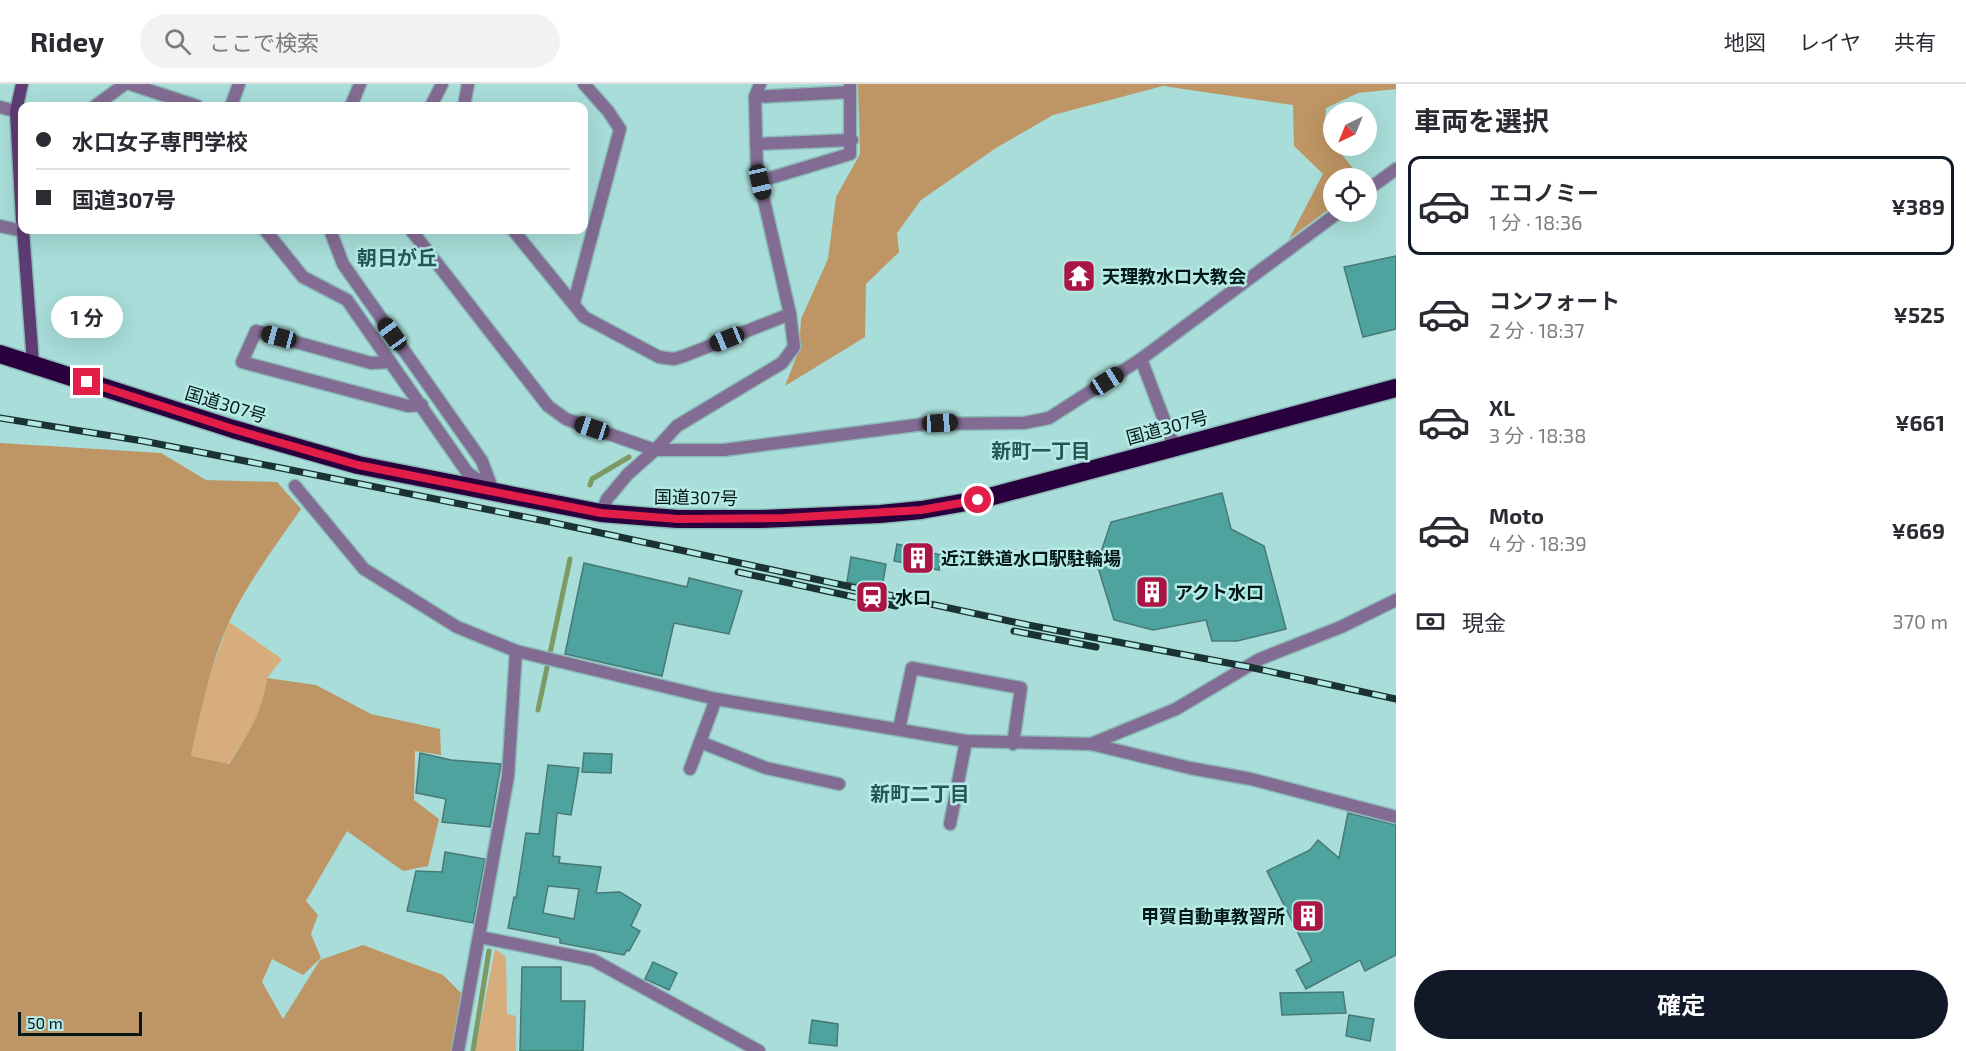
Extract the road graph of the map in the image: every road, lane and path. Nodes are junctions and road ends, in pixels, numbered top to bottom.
1 (22, 84) edge
2 (125, 84) edge
3 (130, 84) edge
4 (239, 84) edge
5 (360, 84) edge
6 (442, 84) edge
7 (468, 84) edge
8 (584, 84) edge
9 (760, 84) edge
10 (850, 88) edge
11 (754, 97) junction
12 (20, 102) edge
13 (100, 102) edge
14 (184, 102) edge
15 (232, 102) edge
16 (353, 102) edge
17 (433, 102) edge
18 (465, 102) edge
19 (0, 107) edge
20 (18, 112) edge
21 (852, 140) junction
22 (756, 144) junction
23 (1396, 169) edge
24 (760, 182) junction
25 (1377, 183) edge
26 (1326, 222) edge
27 (0, 225) edge
28 (18, 227) edge
29 (24, 234) edge
30 (268, 234) edge
31 (332, 234) edge
32 (414, 234) edge
33 (516, 234) edge
34 (574, 302) junction
35 (790, 314) junction
36 (0, 354) edge
37 (1141, 359) junction
38 (390, 362) junction
39 (33, 363) junction
40 (1396, 388) edge
41 (422, 405) junction
42 (1174, 446) junction
43 (655, 450) junction
44 (295, 486) dead end
45 (493, 492) junction
46 (601, 513) junction
47 (1396, 600) edge
48 (516, 651) junction
49 (716, 699) junction
50 (899, 729) junction
51 (966, 741) junction
52 (700, 742) junction
53 (1013, 744) junction
54 (1091, 744) junction
55 (690, 770) dead end
56 (839, 784) dead end
57 (1396, 817) edge
58 (950, 824) dead end
59 (480, 937) junction
60 (458, 1051) edge
61 (759, 1051) edge

1 - 12 street
2 - 13 street
3 - 14 street
4 - 15 street
5 - 16 street
6 - 17 street
7 - 18 street
8 - 34 street
9 - 11 street
10 - 11 street
10 - 21 street
11 - 22 street
19 - 20 street
21 - 22 street
21 - 24 street
22 - 24 street
23 - 25 street
24 - 35 street
26 - 37 street
27 - 28 street
29 - 39 street
30 - 38 street
31 - 45 street
32 - 43 street
33 - 34 street
34 - 35 street
35 - 43 street
36 - 39 highway, 国道307号
37 - 42 street
37 - 43 street
38 - 41 street
38 - 41 street
39 - 45 highway, 国道307号
40 - 42 highway, 国道307号
41 - 45 street
42 - 46 highway, 国道307号
43 - 46 street
44 - 48 street
45 - 46 highway, 国道307号
47 - 54 street
48 - 49 street
48 - 59 street
49 - 50 street
49 - 52 street
50 - 51 street
50 - 53 street
51 - 53 street
51 - 58 street
52 - 55 street
52 - 56 street
53 - 54 street
54 - 57 street
59 - 60 street
59 - 61 street

